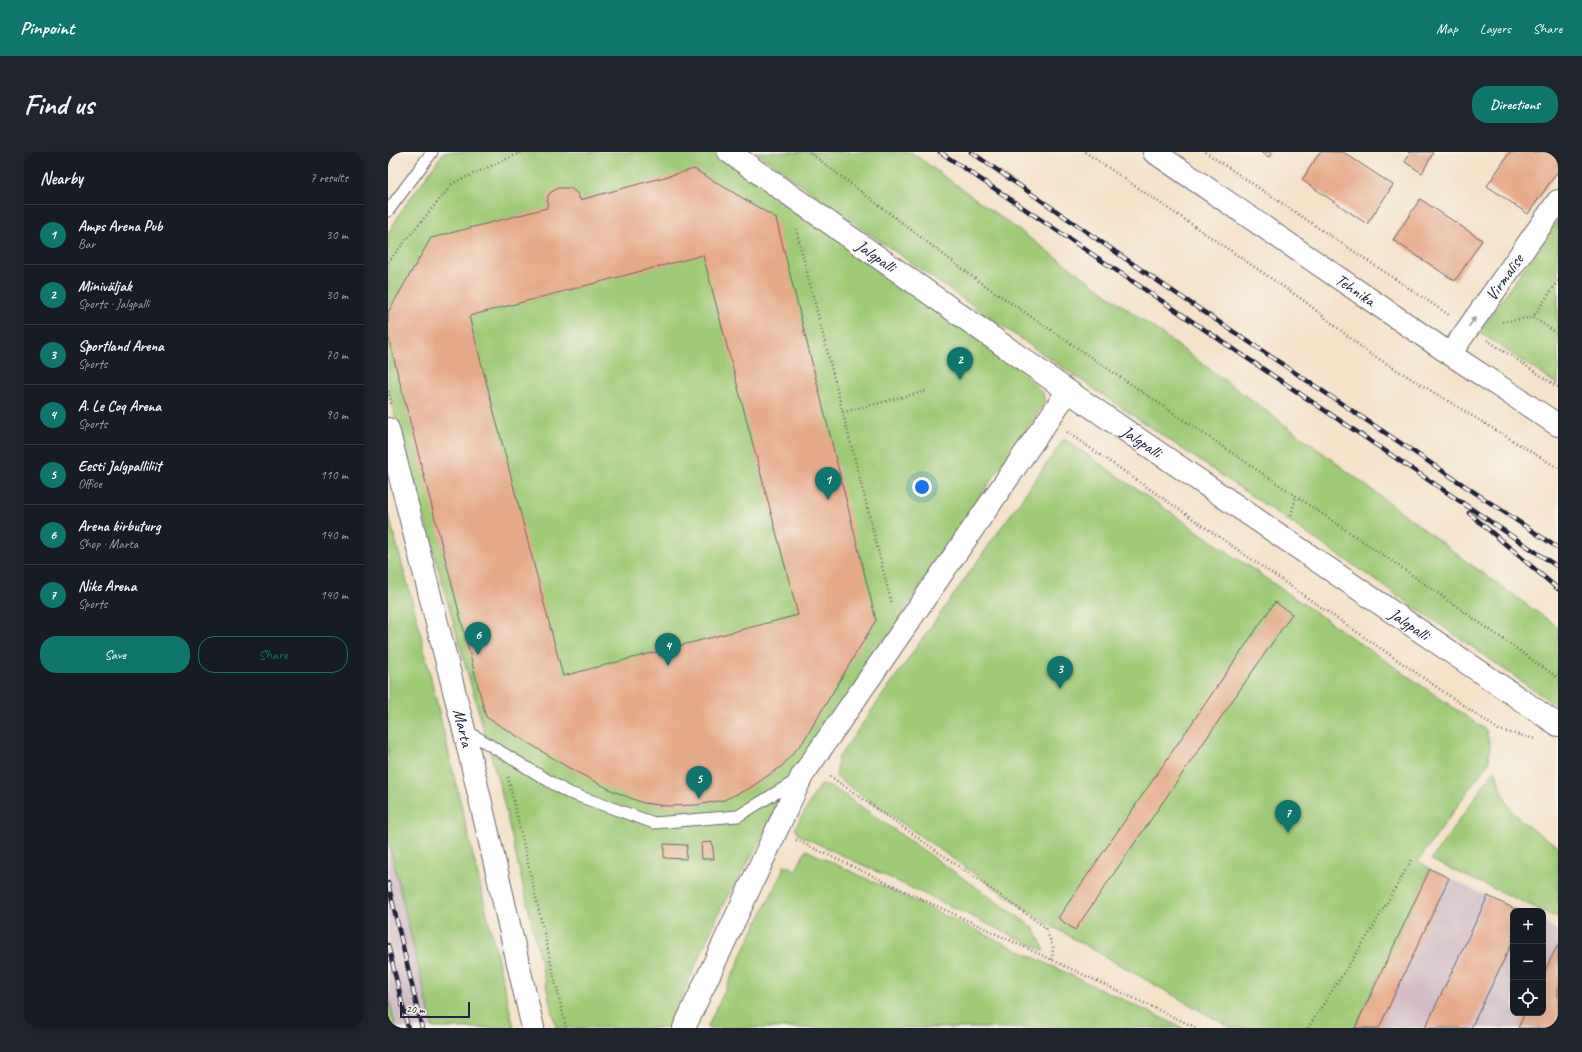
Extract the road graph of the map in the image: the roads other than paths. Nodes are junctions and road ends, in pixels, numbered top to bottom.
1 (432, 152) edge
2 (730, 152) edge
3 (1154, 152) edge
4 (1558, 201) edge
5 (388, 211) edge
6 (1450, 354) junction
7 (1068, 391) junction
8 (1558, 426) edge
9 (388, 429) edge
10 (1558, 725) edge
11 (464, 730) junction
12 (807, 770) junction
13 (533, 1028) edge
14 (684, 1028) edge

1 - 5 lane
2 - 7 street, Jalgpalli
3 - 6 street, Tehnika
6 -> 4 street, Virmalise
6 - 8 street, Tehnika
7 - 10 street, Jalgpalli
7 - 12 street
9 - 11 street, Marta
11 - 12 lane
11 - 13 street, Marta
12 - 14 street

